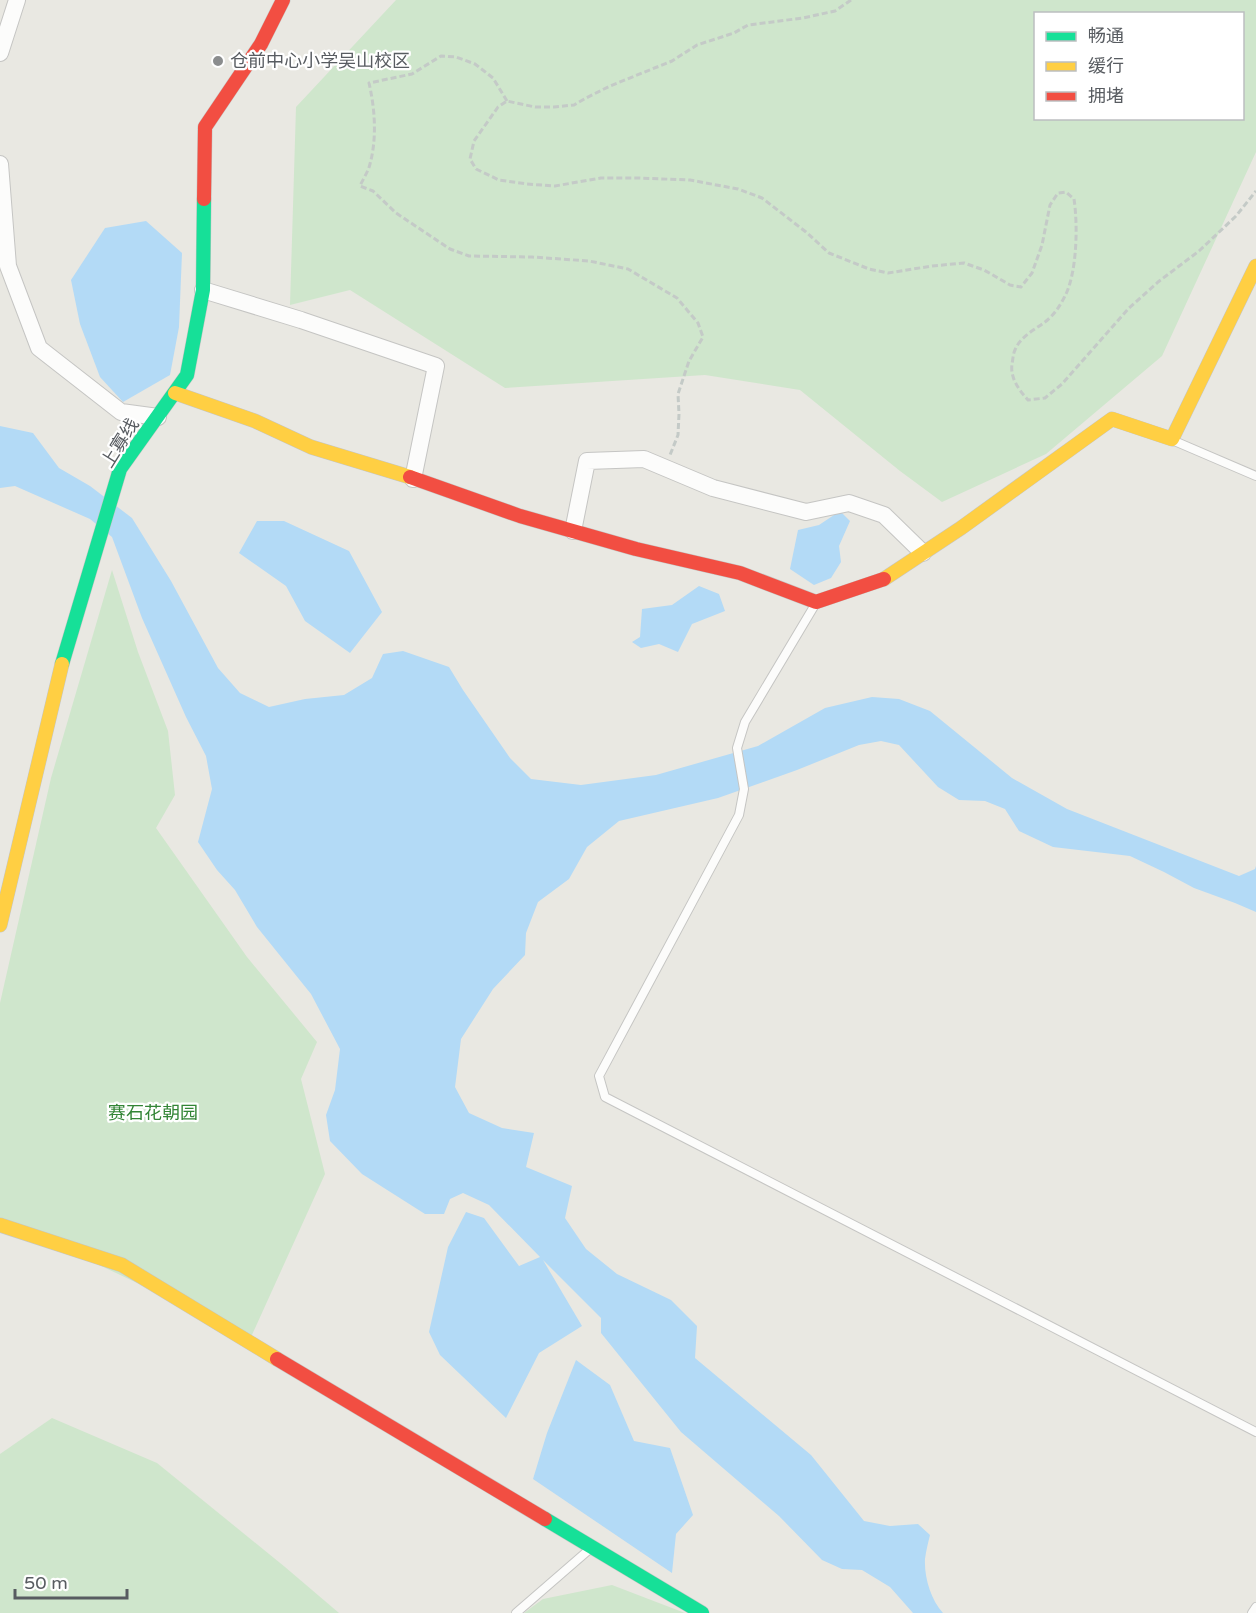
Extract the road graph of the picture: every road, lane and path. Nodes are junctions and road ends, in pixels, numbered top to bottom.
1 (17, 0) edge
2 (283, 0) edge
3 (851, 0) edge
4 (0, 52) edge
5 (507, 101) junction
6 (0, 164) edge
7 (1256, 191) edge
8 (1256, 266) edge
9 (203, 290) junction
10 (175, 393) junction
11 (158, 417) junction
12 (1172, 439) junction
13 (664, 468) junction
14 (1256, 476) edge
15 (413, 479) junction
16 (573, 531) junction
17 (923, 553) junction
18 (816, 602) junction
19 (0, 925) edge
20 (0, 1225) edge
21 (1256, 1432) edge
22 (591, 1548) junction
23 (1256, 1607) edge
24 (516, 1613) edge
25 (702, 1613) edge
26 (1252, 1613) edge

1 - 4 street
2 - 9 street, 上寡线
3 - 5 path
5 - 7 path
5 - 13 path
6 - 11 street
8 - 12 street
9 - 10 street, 上寡线
9 - 15 street
10 - 11 street, 上寡线
10 - 15 street
11 - 19 street, 上寡线
12 - 14 lane
12 - 17 street
13 - 16 street
13 - 17 street
15 - 16 street
16 - 18 street
17 - 18 street
18 - 21 lane
20 - 22 street
22 - 24 lane
22 - 25 street
23 - 26 lane

